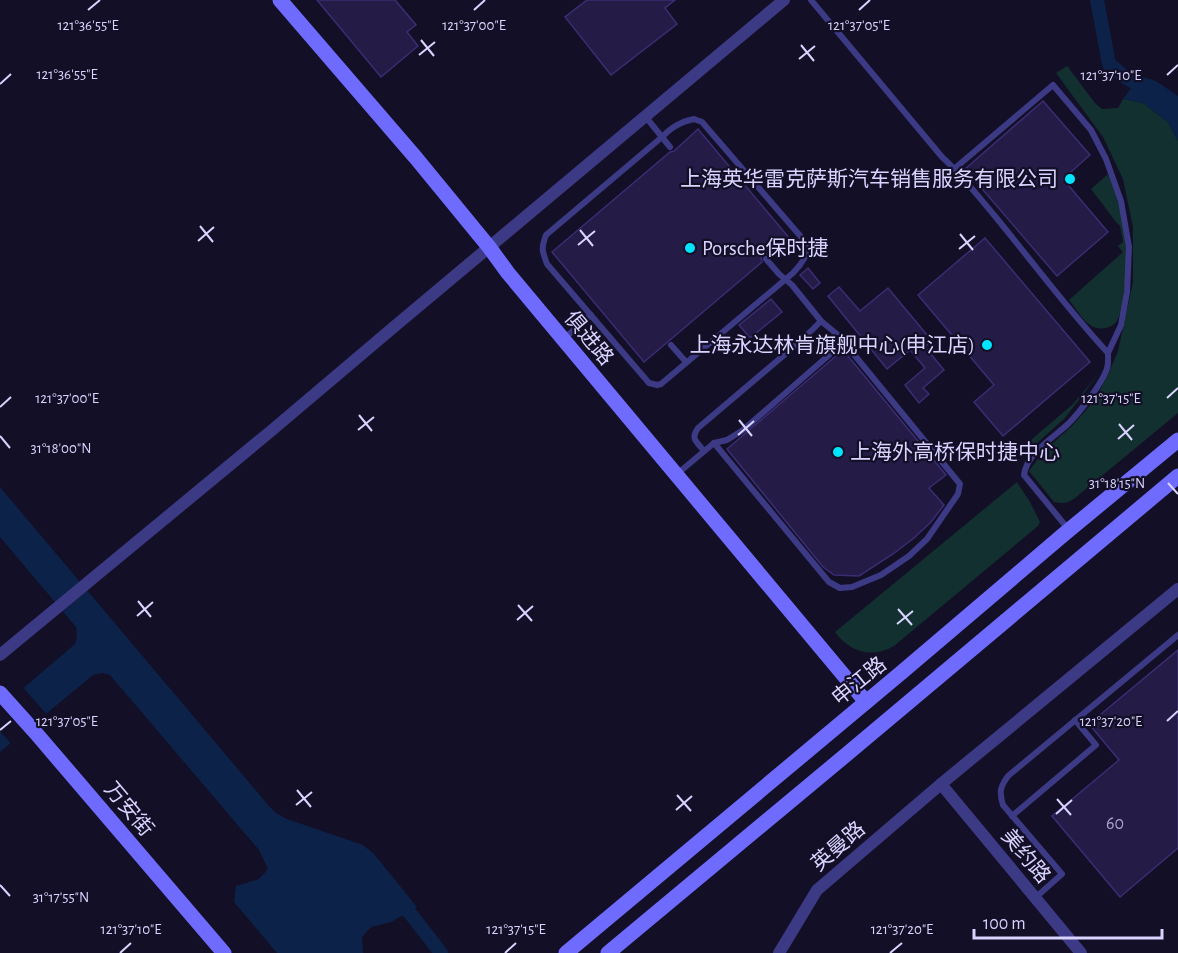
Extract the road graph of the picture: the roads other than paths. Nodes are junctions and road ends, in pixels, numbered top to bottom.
1 (280, 0) edge
2 (784, 0) edge
3 (811, 0) edge
4 (645, 116) junction
5 (662, 137) junction
6 (670, 147) dead end
7 (954, 169) junction
8 (489, 247) junction
9 (766, 259) dead end
10 (785, 279) junction
11 (591, 315) junction
12 (821, 321) junction
13 (568, 335) dead end
14 (844, 342) junction
15 (671, 345) dead end
16 (1108, 353) junction
17 (686, 362) junction
18 (1178, 440) edge
19 (714, 443) junction
20 (704, 451) junction
21 (676, 475) junction
22 (1178, 476) edge
23 (1069, 530) junction
24 (1178, 589) edge
25 (1178, 635) edge
26 (0, 655) edge
27 (1, 694) edge
28 (866, 702) junction
29 (1075, 720) junction
30 (941, 784) junction
31 (1012, 816) junction
32 (1035, 898) junction
33 (224, 953) edge
34 (566, 953) edge
35 (608, 953) edge
36 (779, 953) edge
37 (1081, 953) edge

1 - 8 main road, 俱进路
2 - 4 street
3 - 7 lane
4 - 5 lane
4 - 8 street
5 - 6 lane
5 - 10 lane
5 - 11 lane
7 - 16 lane
7 - 16 lane
8 - 21 main road, 俱进路
8 - 26 street
9 - 10 lane
10 - 12 lane
10 - 17 lane
11 - 13 lane
11 - 17 lane
12 - 14 lane
12 - 20 lane
14 - 19 lane
14 - 19 lane
15 - 17 lane
16 - 23 lane
18 - 23 main road, 申江路
19 - 20 lane
20 - 21 lane
21 - 28 main road, 俱进路
22 - 35 main road
23 - 28 main road, 申江路
24 - 30 street, 英曼路
25 - 29 lane
27 - 33 main road, 万安街
28 - 34 main road, 申江路
29 - 31 lane
29 - 31 lane
30 - 32 street, 美约路
30 - 36 street, 英曼路
31 - 32 lane
32 - 37 street, 美约路

